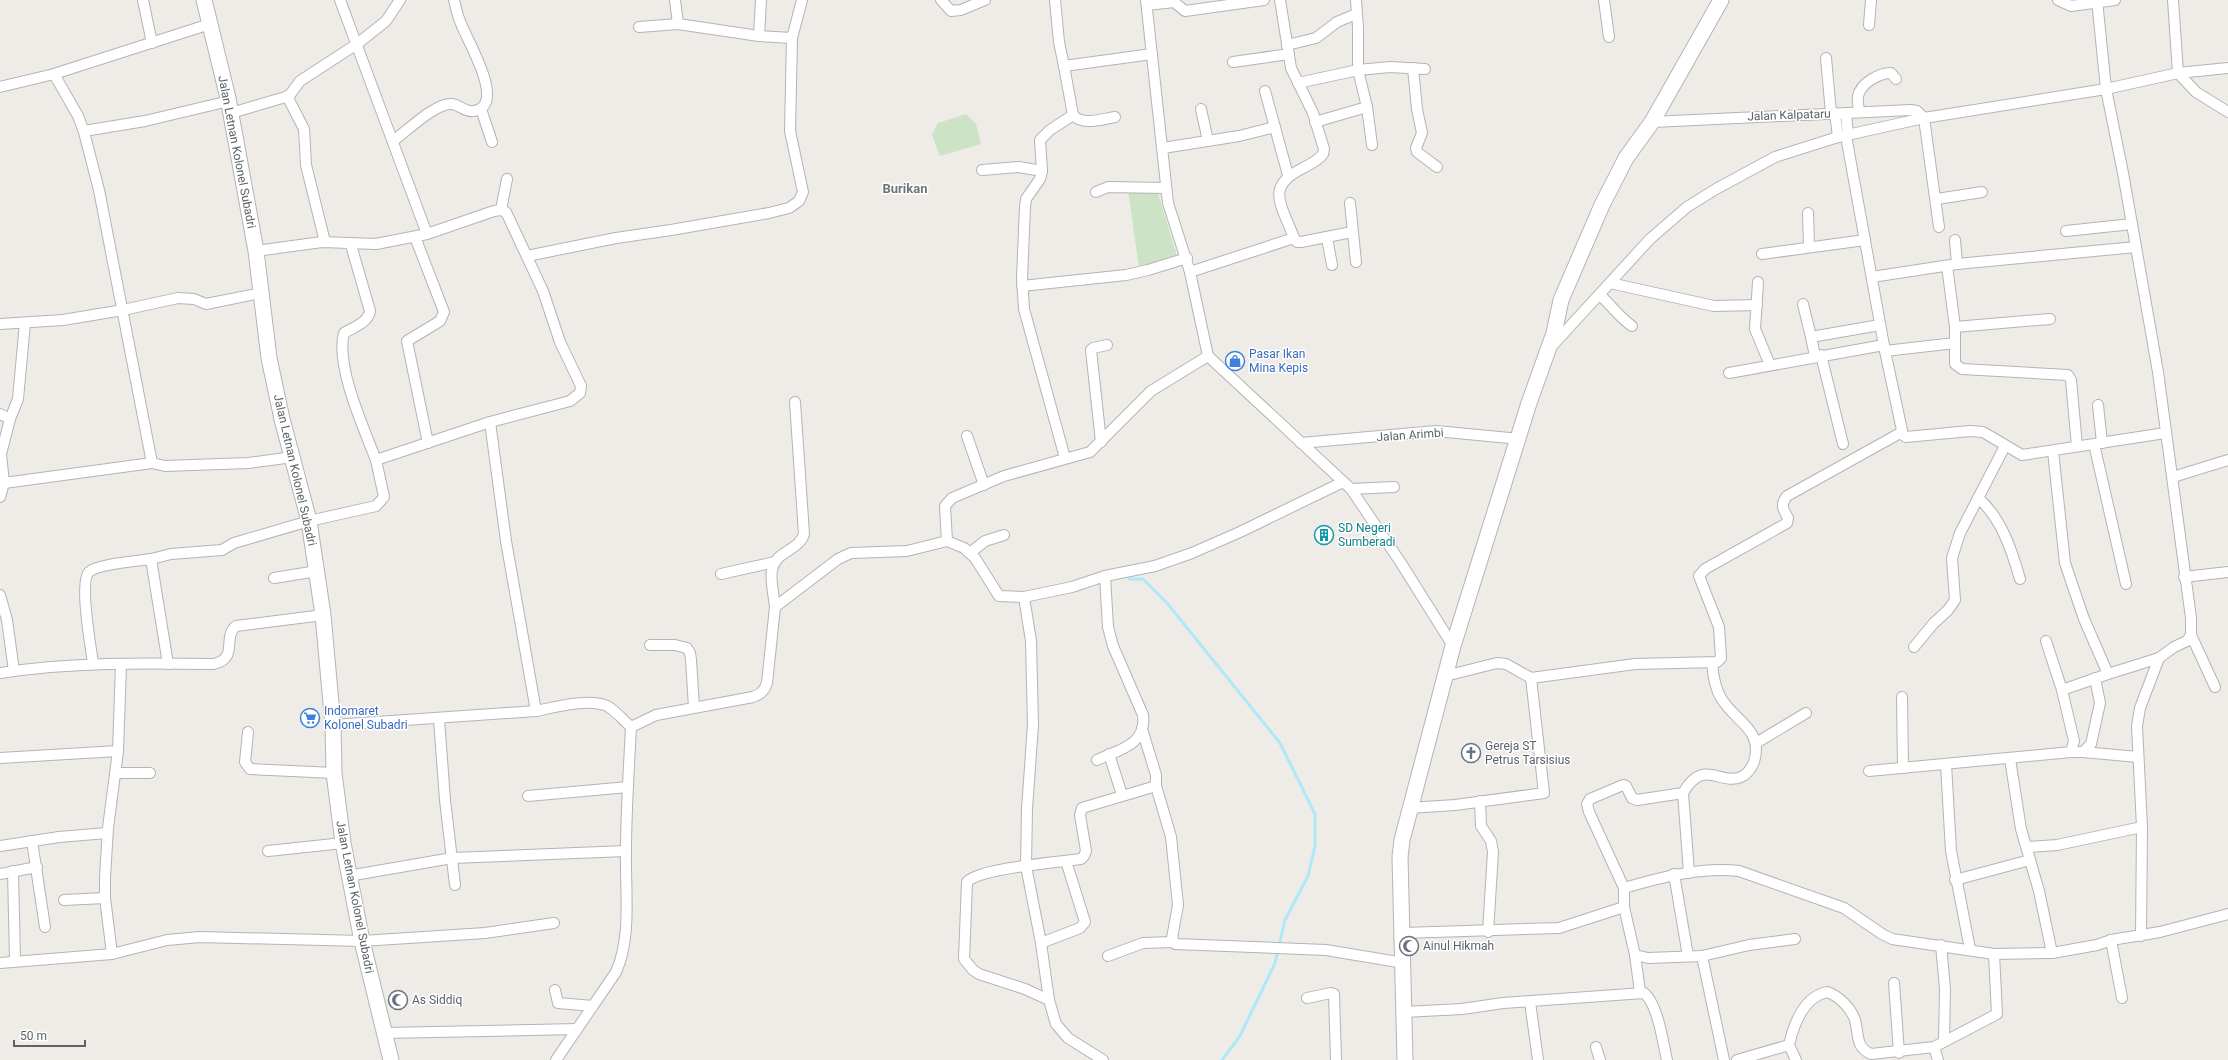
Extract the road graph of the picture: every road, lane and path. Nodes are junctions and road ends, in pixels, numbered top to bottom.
1 (143, 0) edge
2 (204, 0) edge
3 (340, 0) edge
4 (400, 0) edge
5 (454, 0) edge
6 (675, 0) edge
7 (762, 0) edge
8 (802, 0) edge
9 (941, 0) edge
10 (985, 0) edge
11 (1055, 0) edge
12 (1264, 0) edge
13 (1280, 0) edge
14 (1356, 0) edge
15 (1604, 0) edge
16 (1721, 0) edge
17 (1871, 0) edge
18 (2058, 0) edge
19 (2115, 0) edge
20 (2173, 0) edge
21 (2097, 2) edge
22 (1147, 3) edge
23 (1356, 14) junction
24 (210, 24) junction
25 (678, 24) junction
26 (1869, 25) dead end
27 (639, 27) dead end
28 (759, 36) junction
29 (1609, 37) dead end
30 (792, 38) junction
31 (152, 43) junction
32 (357, 44) junction
33 (1288, 49) junction
34 (1152, 54) junction
35 (1826, 58) dead end
36 (1232, 62) dead end
37 (1064, 66) junction
38 (1413, 68) junction
39 (2228, 68) edge
40 (1425, 69) dead end
41 (1358, 70) junction
42 (2178, 73) junction
43 (54, 74) junction
44 (1896, 79) dead end
45 (1298, 83) junction
46 (0, 87) edge
47 (2106, 89) junction
48 (1265, 91) dead end
49 (287, 96) junction
50 (230, 107) junction
51 (1366, 107) junction
52 (1201, 108) dead end
53 (481, 109) junction
54 (1859, 112) junction
55 (2228, 112) edge
56 (1833, 113) junction
57 (1846, 113) junction
58 (1073, 115) junction
59 (1115, 117) dead end
60 (1924, 118) junction
61 (1315, 122) junction
62 (1652, 122) junction
63 (1275, 127) junction
64 (84, 131) junction
65 (1844, 136) junction
66 (393, 141) junction
67 (1208, 141) junction
68 (492, 142) dead end
69 (1372, 145) dead end
70 (1163, 148) junction
71 (1437, 167) dead end
72 (982, 170) dead end
73 (1042, 171) junction
74 (1288, 175) junction
75 (507, 179) dead end
76 (1166, 188) junction
77 (1096, 192) dead end
78 (1982, 192) dead end
79 (1937, 199) junction
80 (1350, 203) dead end
81 (501, 210) junction
82 (1808, 213) dead end
83 (2132, 224) junction
84 (1939, 227) dead end
85 (2066, 231) dead end
86 (1352, 232) junction
87 (428, 234) junction
88 (415, 237) junction
89 (1294, 238) junction
90 (1327, 238) junction
91 (1865, 240) junction
92 (1955, 240) dead end
93 (325, 242) junction
94 (351, 245) junction
95 (1809, 247) junction
96 (2136, 247) junction
97 (256, 251) junction
98 (1762, 254) dead end
99 (527, 256) junction
100 (1187, 258) junction
101 (1356, 262) dead end
102 (1332, 264) dead end
103 (1952, 265) junction
104 (1190, 272) junction
105 (1872, 277) junction
106 (1758, 282) dead end
107 (1610, 283) junction
108 (1022, 286) junction
109 (261, 293) junction
110 (1600, 295) junction
111 (1803, 304) dead end
112 (1757, 305) junction
113 (123, 310) junction
114 (2050, 319) dead end
115 (25, 323) junction
116 (0, 324) edge
117 (1880, 325) junction
118 (1632, 326) dead end
119 (1955, 327) junction
120 (1811, 337) junction
121 (1955, 343) junction
122 (1107, 345) dead end
123 (1885, 348) junction
124 (1548, 350) junction
125 (1818, 355) junction
126 (1208, 356) junction
127 (1770, 365) junction
128 (1728, 373) dead end
129 (795, 402) dead end
130 (2098, 405) dead end
131 (0, 414) edge
132 (10, 419) junction
133 (490, 422) junction
134 (1902, 432) junction
135 (2165, 433) junction
136 (967, 436) dead end
137 (1520, 439) junction
138 (1101, 442) junction
139 (428, 443) junction
140 (1301, 443) junction
141 (1843, 444) dead end
142 (2098, 444) junction
143 (2005, 446) junction
144 (2077, 446) junction
145 (2053, 451) junction
146 (293, 457) junction
147 (1066, 458) junction
148 (376, 460) junction
149 (2228, 462) edge
150 (152, 463) junction
151 (2174, 477) junction
152 (4, 483) junction
153 (984, 485) junction
154 (1347, 485) junction
155 (1394, 487) dead end
156 (0, 497) edge
157 (1978, 498) junction
158 (309, 521) junction
159 (1004, 535) dead end
160 (947, 541) junction
161 (970, 553) junction
162 (151, 559) junction
163 (775, 562) junction
164 (317, 571) junction
165 (2228, 572) edge
166 (721, 574) dead end
167 (1105, 576) junction
168 (2184, 577) junction
169 (274, 578) dead end
170 (2020, 579) dead end
171 (2126, 584) dead end
172 (0, 595) edge
173 (1024, 597) junction
174 (775, 607) junction
175 (323, 615) junction
176 (2191, 635) junction
177 (2046, 641) dead end
178 (650, 645) dead end
179 (1453, 646) junction
180 (1914, 647) dead end
181 (2158, 658) junction
182 (93, 663) junction
183 (1712, 663) junction
184 (168, 664) junction
185 (121, 665) junction
186 (14, 671) junction
187 (0, 673) edge
188 (2108, 674) junction
189 (1445, 676) junction
190 (1531, 678) junction
191 (2095, 678) junction
192 (2215, 687) dead end
193 (2062, 690) junction
194 (1902, 697) dead end
195 (694, 707) junction
196 (536, 711) junction
197 (1806, 712) dead end
198 (439, 719) junction
199 (333, 725) junction
200 (631, 727) junction
201 (1142, 729) junction
202 (248, 732) dead end
203 (1756, 743) junction
204 (118, 751) junction
205 (2071, 752) junction
206 (2083, 752) junction
207 (1109, 754) junction
208 (2138, 757) junction
209 (0, 758) edge
210 (2010, 759) junction
211 (1097, 760) dead end
212 (1946, 764) junction
213 (1903, 768) junction
214 (1868, 771) dead end
215 (116, 773) junction
216 (150, 773) dead end
217 (334, 773) junction
218 (1156, 786) junction
219 (628, 787) junction
220 (1683, 794) junction
221 (1122, 795) junction
222 (528, 796) dead end
223 (1480, 802) junction
224 (1409, 808) junction
225 (2142, 827) junction
226 (107, 833) junction
227 (32, 841) junction
228 (343, 843) junction
229 (0, 846) edge
230 (2027, 847) junction
231 (268, 851) dead end
232 (626, 851) junction
233 (452, 858) junction
234 (2030, 860) junction
235 (1066, 861) junction
236 (1026, 866) junction
237 (37, 867) junction
238 (13, 871) junction
239 (1689, 873) junction
240 (0, 874) edge
241 (1674, 874) junction
242 (348, 876) junction
243 (1955, 880) junction
244 (455, 885) dead end
245 (1624, 888) junction
246 (105, 898) junction
247 (64, 900) dead end
248 (1624, 907) junction
249 (2228, 914) edge
250 (554, 923) dead end
251 (45, 927) dead end
252 (1488, 932) junction
253 (1403, 933) junction
254 (2141, 936) junction
255 (1795, 939) dead end
256 (2111, 940) junction
257 (362, 941) junction
258 (1171, 942) junction
259 (1041, 943) junction
260 (1942, 945) junction
261 (1970, 949) junction
262 (2052, 953) junction
263 (112, 954) junction
264 (1994, 954) junction
265 (1635, 955) junction
266 (1108, 956) dead end
267 (1688, 956) junction
268 (1702, 956) junction
269 (15, 961) junction
270 (0, 963) edge
271 (1404, 963) junction
272 (1894, 983) dead end
273 (556, 990) dead end
274 (1640, 992) junction
275 (1306, 998) dead end
276 (2122, 998) dead end
277 (1049, 1000) junction
278 (1530, 1002) junction
279 (593, 1006) junction
280 (1404, 1012) junction
281 (577, 1029) junction
282 (384, 1033) junction
283 (1944, 1041) junction
284 (1789, 1045) junction
285 (1596, 1047) dead end
286 (1934, 1047) junction
287 (1899, 1052) junction
288 (391, 1060) edge
289 (556, 1060) edge
290 (1103, 1060) edge
291 (1336, 1060) edge
292 (1406, 1060) edge
293 (1538, 1060) edge
294 (1600, 1060) edge
295 (1667, 1060) edge
296 (1724, 1060) edge
297 (1737, 1060) edge
298 (1796, 1060) edge
299 (1938, 1060) edge

1 - 31 street
2 - 24 main road, Jalan Letnan Kolonel Subadri
3 - 32 street
4 - 32 street
5 - 53 street
6 - 25 street
7 - 28 street
8 - 30 street
9 - 10 street
11 - 37 street
12 - 22 street
13 - 33 street
14 - 23 street
15 - 29 street
16 - 62 main road
17 - 26 street
18 - 21 street
19 - 21 street
20 - 42 street
21 - 47 street
22 - 34 street
23 - 33 street
23 - 41 street
24 - 31 street
24 - 50 main road, Jalan Letnan Kolonel Subadri
25 - 27 street
25 - 28 street
28 - 30 street
30 - 99 street
31 - 43 street
32 - 49 street
32 - 66 street
33 - 36 street
33 - 45 street
34 - 37 street
34 - 70 street
35 - 56 street
37 - 58 street
38 - 40 street
38 - 41 street
38 - 71 street
39 - 42 street
41 - 45 street
41 - 51 street
42 - 47 street
42 - 55 street
43 - 46 street
43 - 64 street
44 - 54 street
45 - 61 street
47 - 60 street
47 - 83 street
48 - 63 street
49 - 50 street
49 - 93 street
50 - 64 street
50 - 97 main road, Jalan Letnan Kolonel Subadri
51 - 61 street
51 - 69 street
52 - 67 street
53 - 66 street
53 - 68 street
54 - 57 street, Jalan Kalpataru
54 - 60 street, Jalan Kalpataru
56 - 57 street, Jalan Kalpataru
56 - 62 street, Jalan Kalpataru
56 - 65 street
57 - 65 street
58 - 59 street
58 - 73 street
60 - 65 street
60 - 79 street
61 - 74 street
62 - 124 main road
63 - 67 street
63 - 74 street
64 - 113 street
65 - 91 street
65 - 107 street
66 - 87 street
67 - 70 street
70 - 76 street
72 - 73 street
73 - 108 street
74 - 89 street
75 - 81 street
76 - 77 street
76 - 100 street
78 - 79 street
79 - 84 street
80 - 86 street
81 - 87 street
81 - 99 street
82 - 95 street
83 - 85 street
83 - 96 street
86 - 90 street
86 - 101 street
87 - 88 street
88 - 94 street
88 - 139 street
89 - 90 street
89 - 104 street
90 - 102 street
91 - 95 street
91 - 105 street
92 - 103 street
93 - 94 street
93 - 97 street
94 - 148 street
95 - 98 street
96 - 103 street
96 - 135 street
97 - 109 main road, Jalan Letnan Kolonel Subadri
99 - 133 street
100 - 104 street
100 - 108 street
103 - 105 street
103 - 119 street
104 - 126 street
105 - 117 street
106 - 112 street
107 - 110 street
107 - 112 street
108 - 147 street
109 - 113 street
109 - 146 main road, Jalan Letnan Kolonel Subadri
110 - 118 street
110 - 124 street
111 - 120 street
112 - 127 street
113 - 115 street
113 - 150 street
114 - 119 street
115 - 116 street
115 - 132 street
117 - 120 street
117 - 123 street
119 - 121 street
120 - 125 street
121 - 123 street
121 - 144 street
122 - 138 street
123 - 125 street
123 - 134 street
124 - 137 main road
125 - 127 street
125 - 141 street
126 - 138 street
126 - 140 street
127 - 128 street
129 - 163 street
130 - 142 street
131 - 132 street
132 - 152 street
133 - 139 street
133 - 196 street
134 - 143 street
134 - 183 street
135 - 142 street
135 - 151 street
136 - 153 street
137 - 140 street, Jalan Arimbi
137 - 179 main road
138 - 147 street
139 - 148 street
140 - 154 street
142 - 144 street
142 - 171 street
143 - 145 street
143 - 157 street
144 - 145 street
145 - 188 street
146 - 150 street
146 - 158 main road, Jalan Letnan Kolonel Subadri
147 - 153 street
148 - 158 street
149 - 151 street
150 - 152 street
151 - 168 street
152 - 156 street
153 - 160 street
154 - 155 street
154 - 167 street
154 - 179 street
157 - 170 street
157 - 180 street
158 - 162 street
158 - 164 main road, Jalan Letnan Kolonel Subadri
159 - 161 street
160 - 161 street
160 - 174 street
161 - 173 street
162 - 182 street
162 - 184 street
163 - 166 street
163 - 174 street
164 - 169 street
164 - 175 main road, Jalan Letnan Kolonel Subadri
165 - 168 street
167 - 173 street
167 - 201 street
168 - 176 street
172 - 186 street
173 - 236 street
174 - 195 street
175 - 184 street
175 - 199 main road, Jalan Letnan Kolonel Subadri
176 - 181 street
176 - 192 street
177 - 193 street
178 - 195 street
179 - 189 main road
181 - 188 street
181 - 208 street
182 - 185 street
182 - 186 street
183 - 190 street
183 - 203 street
184 - 185 street
185 - 204 street
186 - 187 street
188 - 191 street
189 - 190 street
189 - 224 main road
190 - 223 street
191 - 193 street
191 - 206 street
193 - 205 street
194 - 213 street
195 - 200 street
196 - 198 street
196 - 200 street
197 - 203 street
198 - 199 street
198 - 233 street
199 - 217 main road, Jalan Letnan Kolonel Subadri
200 - 219 street
201 - 207 street
201 - 218 street
202 - 217 street
203 - 220 street
204 - 209 street
204 - 215 street
205 - 206 street
205 - 210 street
206 - 208 street
207 - 211 street
207 - 221 street
208 - 225 street
210 - 212 street
210 - 230 street
212 - 213 street
212 - 243 street
213 - 214 street
215 - 216 street
215 - 226 street
217 - 228 main road, Jalan Letnan Kolonel Subadri
218 - 221 street
218 - 258 street
219 - 222 street
219 - 232 street
220 - 239 street
220 - 245 street
221 - 235 street
223 - 224 street
223 - 252 street
224 - 253 main road
225 - 230 street
225 - 254 street
226 - 227 street
226 - 246 street
227 - 229 street
227 - 237 street
228 - 231 street
228 - 242 main road, Jalan Letnan Kolonel Subadri
230 - 234 street
232 - 233 street
232 - 279 street
233 - 242 street
233 - 244 street
234 - 243 street
234 - 262 street
235 - 236 street
235 - 259 street
236 - 259 street
236 - 277 street
237 - 238 street
237 - 251 street
238 - 240 street
238 - 269 street
239 - 241 street
239 - 260 street
241 - 245 street
241 - 267 street
242 - 257 main road, Jalan Letnan Kolonel Subadri
243 - 261 street
245 - 248 street
246 - 247 street
246 - 263 street
248 - 252 street
248 - 265 street
249 - 254 street
250 - 257 street
252 - 253 street
253 - 271 main road
254 - 256 street
255 - 268 street
256 - 262 street
256 - 276 street
257 - 263 street
257 - 282 main road, Jalan Letnan Kolonel Subadri
258 - 266 street
258 - 271 street
259 - 277 street
260 - 261 street
260 - 283 street
261 - 264 street
262 - 264 street
263 - 269 street
264 - 283 street
265 - 267 street
265 - 274 street
267 - 268 street
268 - 296 street
269 - 270 street
271 - 280 main road
272 - 287 street
273 - 279 street
274 - 278 street
274 - 295 street
275 - 291 street
277 - 290 street
278 - 280 street
278 - 293 street
279 - 281 street
280 - 292 main road
281 - 282 street
281 - 289 street
282 - 288 main road, Jalan Letnan Kolonel Subadri
283 - 286 street
284 - 287 street
284 - 297 street
284 - 298 street
285 - 294 street
286 - 287 street
286 - 299 street

